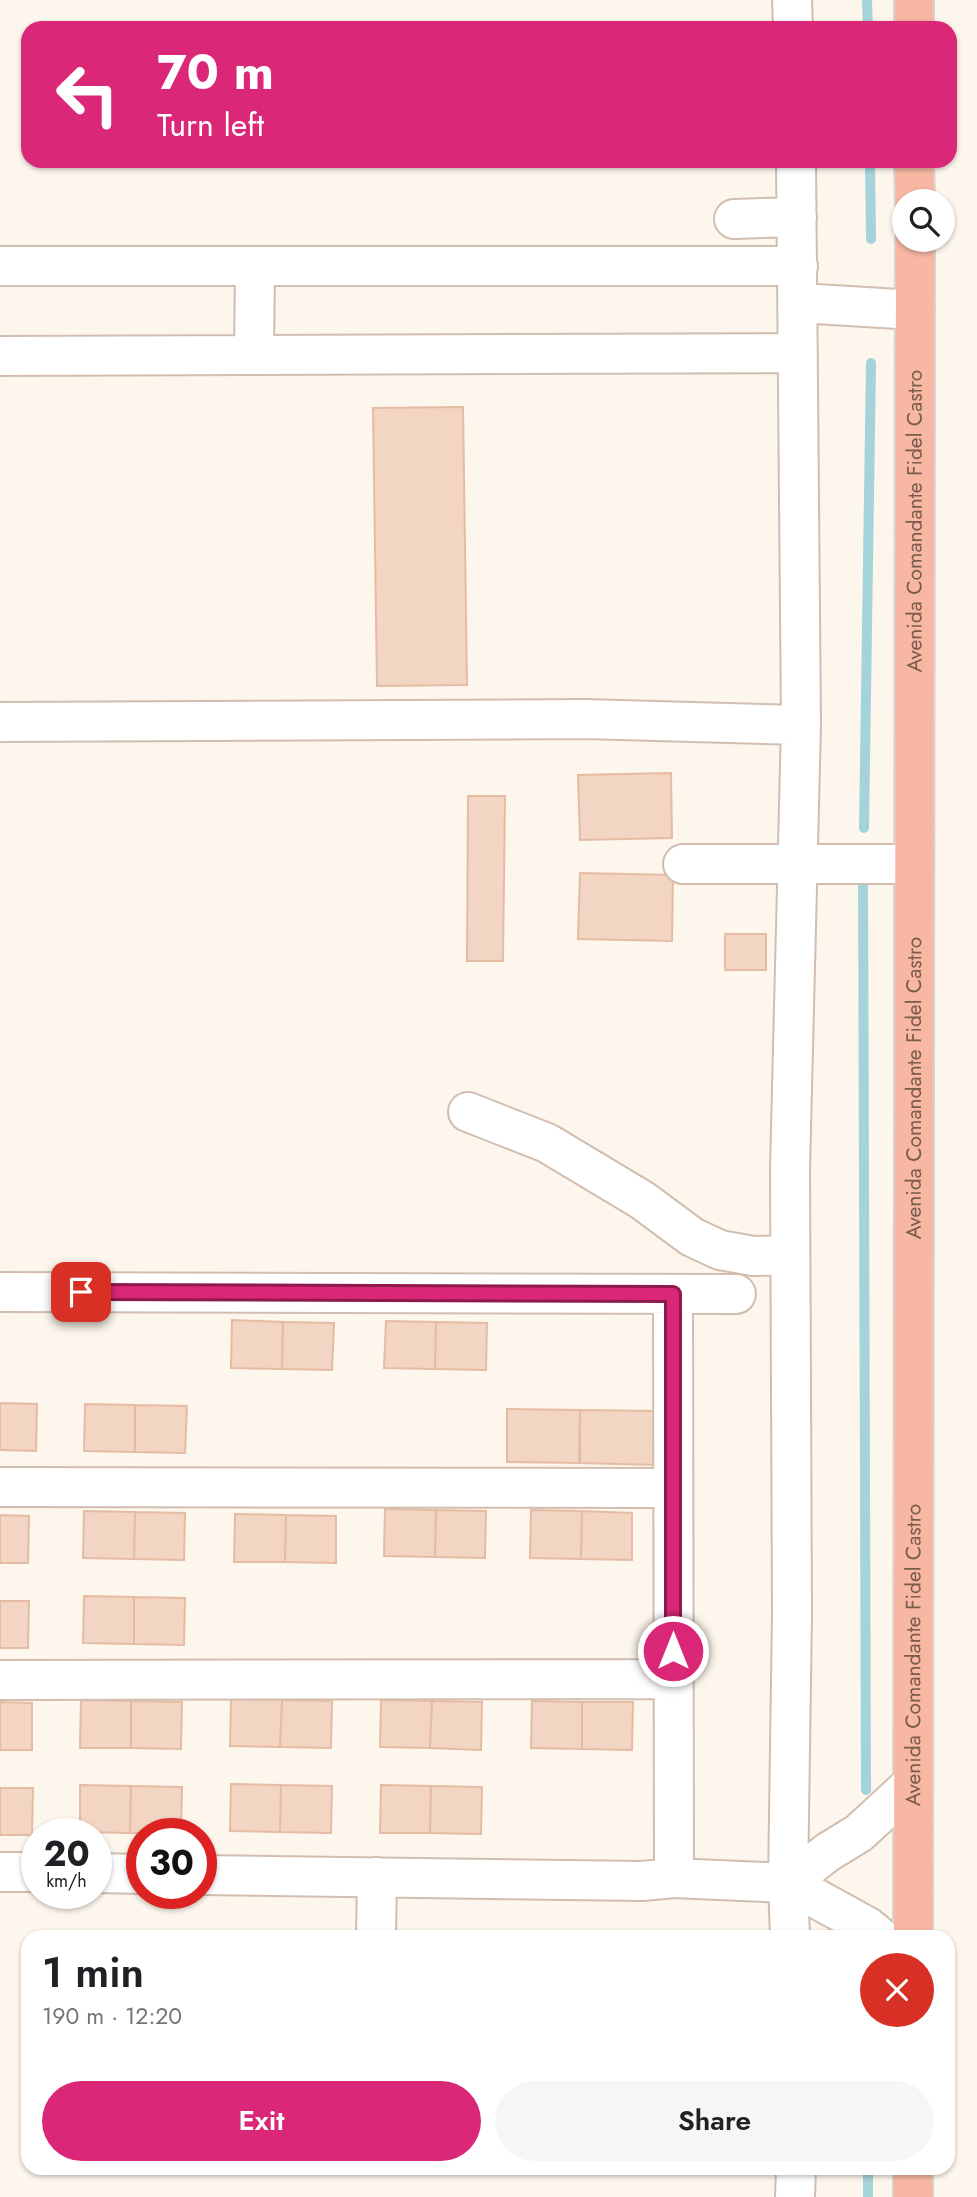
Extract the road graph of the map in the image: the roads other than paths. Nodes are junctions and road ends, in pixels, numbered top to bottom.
1 (792, 0) edge
2 (914, 0) edge
3 (793, 21) edge
4 (914, 21) edge
5 (796, 168) edge
6 (914, 168) edge
7 (915, 189) edge
8 (797, 217) junction
9 (734, 219) dead end
10 (915, 252) edge
11 (255, 265) junction
12 (0, 266) edge
13 (798, 266) junction
14 (799, 303) junction
15 (915, 310) junction
16 (798, 353) junction
17 (254, 355) junction
18 (0, 356) edge
19 (0, 722) edge
20 (801, 724) junction
21 (683, 864) dead end
22 (798, 864) junction
23 (913, 864) junction
24 (468, 1112) dead end
25 (790, 1255) junction
26 (0, 1292) edge
27 (673, 1294) junction
28 (736, 1294) dead end
29 (0, 1487) edge
30 (673, 1488) junction
31 (673, 1679) junction
32 (0, 1680) edge
33 (912, 1784) junction
34 (0, 1872) edge
35 (21, 1872) edge
36 (217, 1875) edge
37 (377, 1877) junction
38 (674, 1878) junction
39 (788, 1883) junction
40 (376, 1930) edge
41 (790, 1930) edge
42 (872, 1930) edge
43 (913, 1930) edge
44 (796, 2175) edge
45 (913, 2175) edge
46 (796, 2197) edge
47 (913, 2197) edge

1 - 3 street
2 - 4 highway
5 - 8 street
6 - 7 highway
8 - 9 street
8 - 13 street
10 - 15 highway, Avenida Comandante Fidel Castro
11 - 12 street
11 - 13 street
11 - 17 street
13 - 14 street
14 - 15 street
14 - 16 street
15 - 23 highway, Avenida Comandante Fidel Castro
16 - 17 street
16 - 20 street
17 - 18 street
19 - 20 street
20 - 22 street
21 - 22 street
22 - 23 street
22 - 25 street
23 - 33 highway, Avenida Comandante Fidel Castro
24 - 25 street
25 - 39 street
26 - 27 street
27 - 28 street
27 - 30 street
29 - 30 street
30 - 31 street
31 - 32 street
31 - 38 street
33 - 39 street
33 - 43 highway, Avenida Comandante Fidel Castro
34 - 35 street
36 - 37 street
37 - 38 street
37 - 40 street
38 - 39 street
39 - 41 street
39 - 42 street
44 - 46 street
45 - 47 highway

